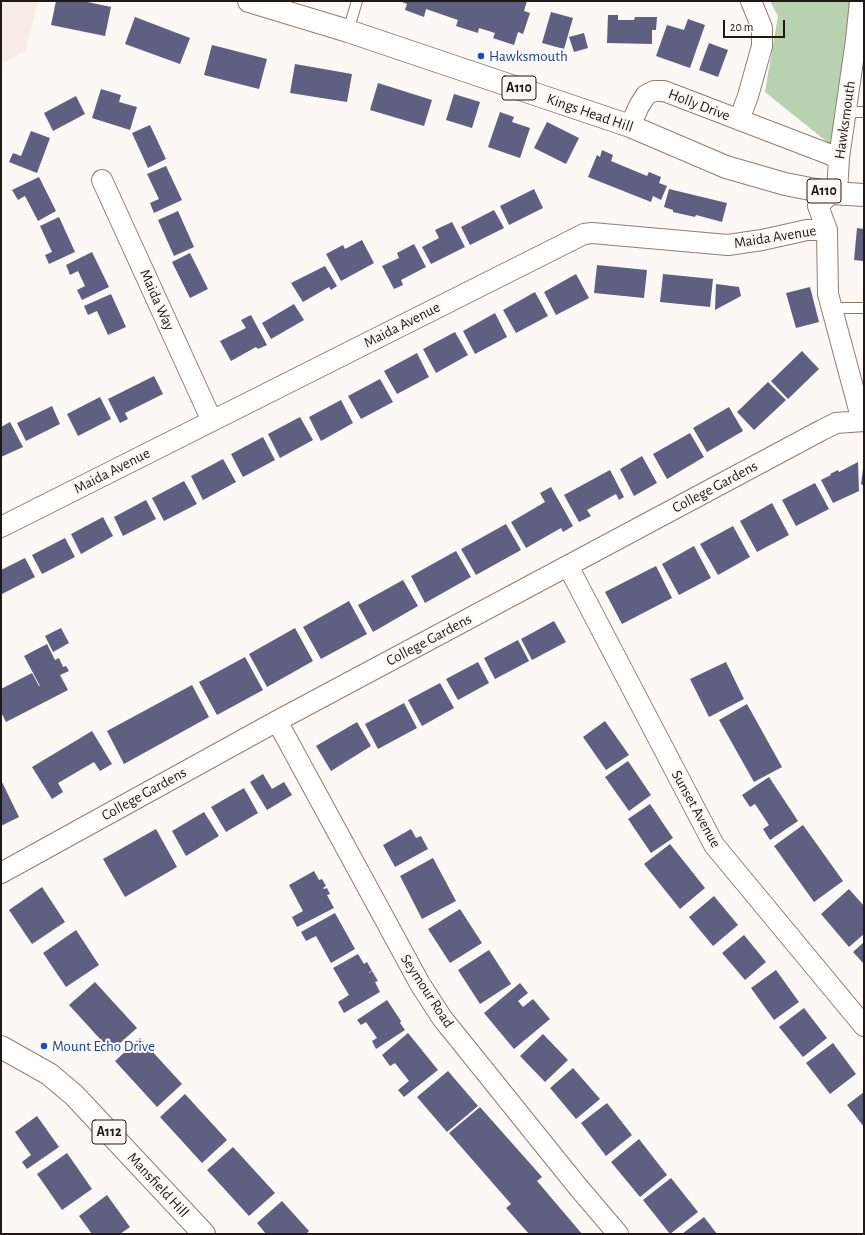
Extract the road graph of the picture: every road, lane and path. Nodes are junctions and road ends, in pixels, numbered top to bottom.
1 (249, 1) edge
2 (357, 1) edge
3 (751, 1) edge
4 (860, 1) edge
5 (348, 31) junction
6 (855, 112) edge
7 (738, 120) junction
8 (630, 126) junction
9 (839, 158) junction
10 (102, 180) dead end
11 (834, 192) junction
12 (864, 195) edge
13 (827, 230) junction
14 (833, 308) junction
15 (864, 308) edge
16 (212, 421) junction
17 (863, 421) edge
18 (1, 527) edge
19 (568, 566) junction
20 (277, 721) junction
21 (1, 873) edge
22 (864, 1026) edge
23 (1, 1047) edge
24 (204, 1234) edge
25 (618, 1234) edge

1 - 5 main road, Kings Head Hill / A110
2 - 5 lane
3 - 7 street, Holly Drive
4 - 6 street, Hawksmouth
5 - 8 main road, Kings Head Hill / A110
6 - 9 street, Hawksmouth
7 - 8 street, Holly Drive
7 - 9 street, Holly Drive
8 - 11 main road, Kings Head Hill / A110
9 - 11 street, Hawksmouth
10 - 16 street, Maida Way
11 - 12 main road, Kings Head Hill / A110
11 - 13 street, College Gardens
13 - 14 street, College Gardens
13 - 16 street, Maida Avenue
14 - 15 lane
14 - 17 street, College Gardens
16 - 18 street, Maida Avenue
17 - 19 street, College Gardens
19 - 20 street, College Gardens
19 - 22 street, Sunset Avenue
20 - 21 street, College Gardens
20 - 25 street, Seymour Road
23 - 24 main road, Mansfield Hill / A112

